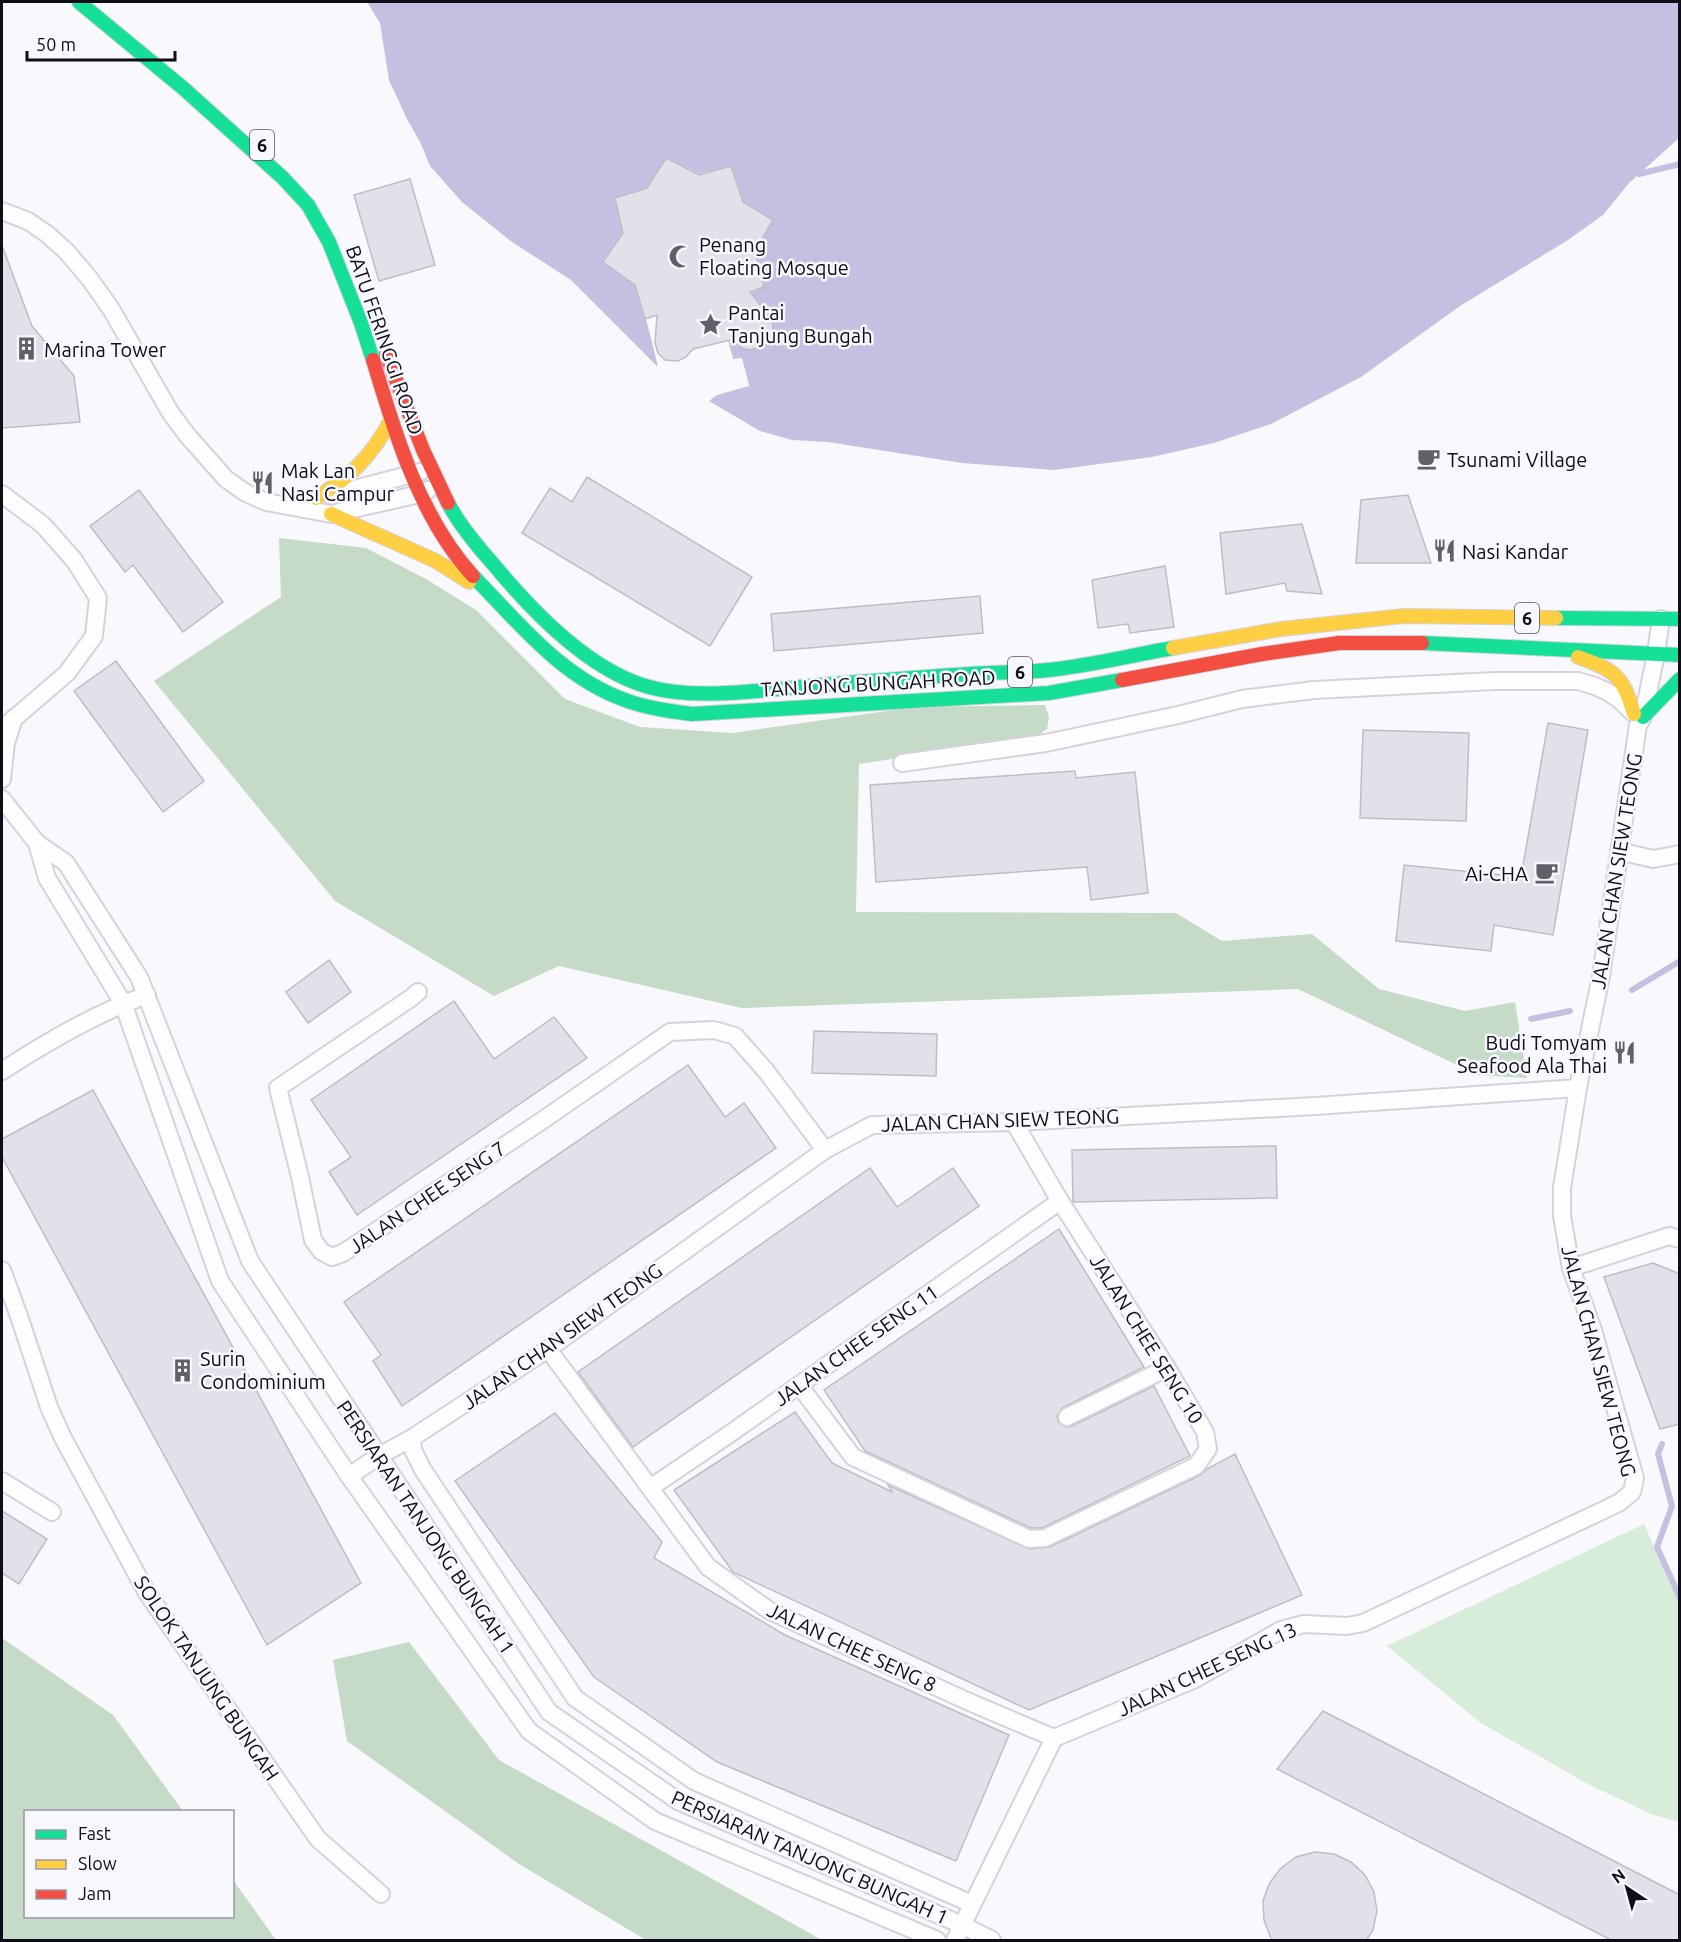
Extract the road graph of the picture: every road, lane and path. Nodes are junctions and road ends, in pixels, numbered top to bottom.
1 (79, 2) edge
2 (95, 2) edge
3 (2, 211) edge
4 (391, 420) junction
5 (431, 467) junction
6 (412, 475) junction
7 (439, 484) junction
8 (2, 494) edge
9 (420, 494) junction
10 (315, 498) junction
11 (280, 504) junction
12 (331, 514) junction
13 (498, 603) junction
14 (1655, 619) junction
15 (1680, 620) edge
16 (1552, 648) junction
17 (1650, 654) junction
18 (1680, 655) edge
19 (1680, 679) edge
20 (1638, 718) junction
21 (6, 723) edge
22 (902, 763) dead end
23 (2, 779) edge
24 (2, 784) edge
25 (2, 800) edge
26 (37, 843) junction
27 (1619, 851) junction
28 (1680, 854) edge
29 (418, 992) dead end
30 (147, 995) junction
31 (123, 1003) junction
32 (2, 1071) edge
33 (1578, 1088) junction
34 (1014, 1122) junction
35 (825, 1150) junction
36 (1060, 1201) junction
37 (1680, 1239) edge
38 (1571, 1268) junction
39 (2, 1270) edge
40 (548, 1348) junction
41 (1167, 1368) junction
42 (800, 1385) junction
43 (1067, 1417) dead end
44 (412, 1438) junction
45 (379, 1456) junction
46 (423, 1470) junction
47 (349, 1476) junction
48 (2, 1481) edge
49 (399, 1486) junction
50 (650, 1488) junction
51 (1632, 1492) joint
52 (52, 1512) dead end
53 (1054, 1738) junction
54 (381, 1894) dead end
55 (972, 1904) junction
56 (959, 1933) edge
57 (937, 1941) edge
58 (992, 1941) edge

1 - 4 main road, BATU FERINGGI ROAD / 6
2 - 5 main road, BATU FERINGGI ROAD / 6
3 - 11 street
4 - 6 main road, BATU FERINGGI ROAD / 6
4 - 10 main road
5 - 6 street
5 - 7 main road, TANJONG BUNGAH ROAD / 6
6 - 9 main road, 6
6 - 10 street
7 - 9 street
7 - 14 main road, TANJONG BUNGAH ROAD / 6
8 - 21 street
9 - 12 street
9 - 13 main road, TANJONG BUNGAH ROAD / 6
10 - 11 street
11 - 12 street
12 - 13 main road
13 - 16 main road, TANJONG BUNGAH ROAD / 6
14 - 15 main road, TANJONG BUNGAH ROAD / 6
14 - 17 street, JALAN CHAN SIEW TEONG
16 - 17 main road, TANJONG BUNGAH ROAD / 6
16 - 20 main road
17 - 18 main road, TANJONG BUNGAH ROAD / 6
17 - 20 street, JALAN CHAN SIEW TEONG
19 - 20 main road
20 - 22 street
20 - 27 street, JALAN CHAN SIEW TEONG
21 - 23 street
24 - 25 street
25 - 26 street, PERSIARAN TANJONG BUNGAH 1
26 - 30 street, PERSIARAN TANJONG BUNGAH 1
26 - 31 street, PERSIARAN TANJONG BUNGAH 1
27 - 28 street
27 - 33 street, JALAN CHAN SIEW TEONG
29 - 35 street, JALAN CHEE SENG 7
30 - 31 street
30 - 45 street, PERSIARAN TANJONG BUNGAH 1
31 - 32 street
31 - 47 street, PERSIARAN TANJONG BUNGAH 1
33 - 34 street, JALAN CHAN SIEW TEONG
33 - 38 street, JALAN CHAN SIEW TEONG
34 - 35 street, JALAN CHAN SIEW TEONG
34 - 36 street, JALAN CHEE SENG 10
35 - 40 street, JALAN CHAN SIEW TEONG
36 - 41 street, JALAN CHEE SENG 10
36 - 42 street, JALAN CHEE SENG 11
37 - 38 street
38 - 51 street, JALAN CHAN SIEW TEONG
39 - 54 street, SOLOK TANJUNG BUNGAH
40 - 44 street, JALAN CHAN SIEW TEONG
40 - 50 street, JALAN CHEE SENG 8
41 - 42 street, JALAN CHEE SENG 10
41 - 43 street
42 - 50 street, JALAN CHEE SENG 11
44 - 45 street, JALAN CHAN SIEW TEONG
44 - 46 street, PERSIARAN TANJONG BUNGAH 1
45 - 47 street, JALAN CHAN SIEW TEONG
45 - 49 street, PERSIARAN TANJONG BUNGAH 1
46 - 49 street
46 - 55 street, PERSIARAN TANJONG BUNGAH 1
47 - 57 street, PERSIARAN TANJONG BUNGAH 1
48 - 52 street
49 - 56 street, PERSIARAN TANJONG BUNGAH 1
50 - 53 street, JALAN CHEE SENG 8
51 - 53 street, JALAN CHEE SENG 13
53 - 55 street
55 - 56 street
56 - 58 street, PERSIARAN TANJONG BUNGAH 1

